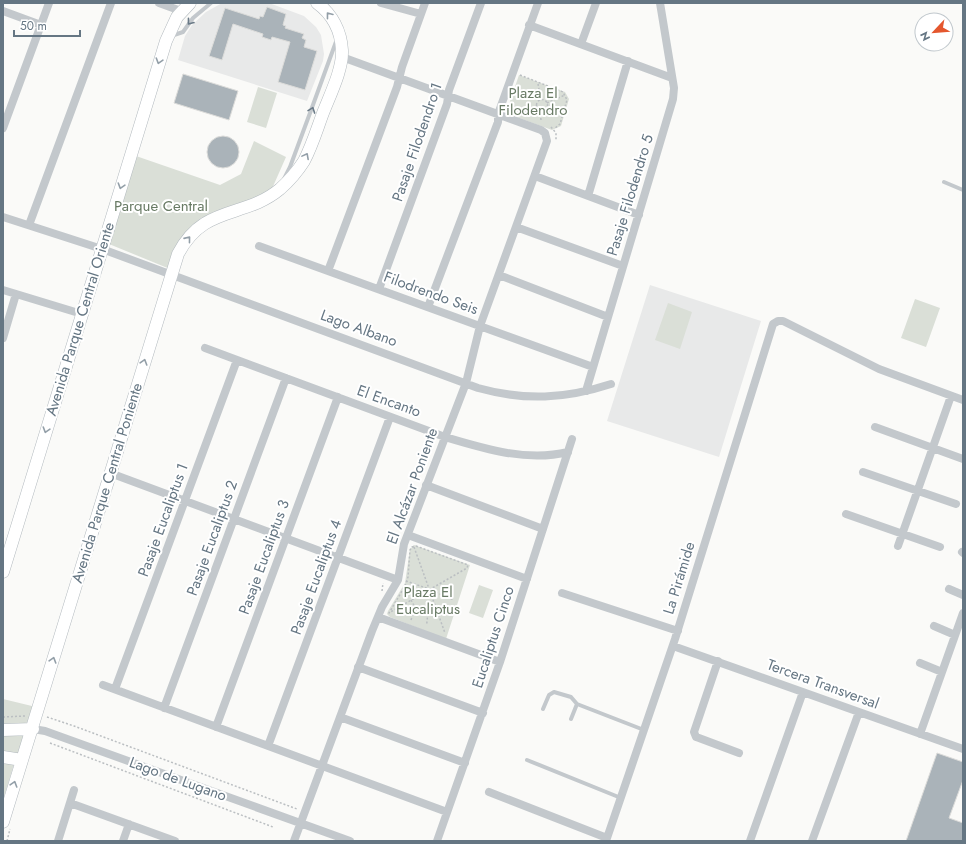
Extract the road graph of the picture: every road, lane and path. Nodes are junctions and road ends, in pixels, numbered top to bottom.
1 (7, 3) edge
2 (49, 3) edge
3 (111, 3) edge
4 (159, 3) edge
5 (211, 3) edge
6 (317, 3) edge
7 (381, 3) edge
8 (425, 3) edge
9 (481, 3) edge
10 (538, 3) edge
11 (596, 3) edge
12 (660, 3) edge
13 (186, 7) edge
14 (5, 12) edge
15 (421, 14) junction
16 (41, 26) junction
17 (529, 26) junction
18 (338, 29) junction
19 (167, 37) junction
20 (581, 44) junction
21 (342, 57) junction
22 (628, 61) junction
23 (512, 72) junction
24 (399, 78) junction
25 (672, 78) junction
26 (538, 83) junction
27 (565, 95) junction
28 (448, 97) junction
29 (541, 100) junction
30 (547, 102) junction
31 (537, 108) junction
32 (540, 110) junction
33 (498, 114) junction
34 (516, 115) dead end
35 (541, 123) dead end
36 (3, 128) edge
37 (554, 129) dead end
38 (535, 176) junction
39 (944, 182) dead end
40 (963, 190) edge
41 (272, 195) junction
42 (588, 196) junction
43 (639, 215) junction
44 (3, 217) edge
45 (29, 225) junction
46 (516, 227) junction
47 (259, 246) dead end
48 (102, 248) junction
49 (623, 266) junction
50 (328, 271) junction
51 (172, 274) junction
52 (499, 275) junction
53 (379, 289) junction
54 (3, 290) edge
55 (16, 294) junction
56 (428, 307) junction
57 (82, 314) junction
58 (608, 317) junction
59 (480, 326) junction
60 (3, 338) edge
61 (205, 348) dead end
62 (237, 360) junction
63 (593, 367) junction
64 (286, 378) junction
65 (466, 383) junction
66 (611, 384) dead end
67 (586, 391) junction
68 (951, 396) junction
69 (338, 398) junction
70 (963, 400) edge
71 (390, 417) junction
72 (875, 427) dead end
73 (445, 437) junction
74 (572, 439) dead end
75 (933, 448) junction
76 (568, 452) junction
77 (963, 459) edge
78 (862, 472) dead end
79 (110, 473) junction
80 (426, 485) junction
81 (918, 491) junction
82 (185, 500) junction
83 (956, 504) dead end
84 (846, 514) dead end
85 (234, 519) junction
86 (543, 529) junction
87 (902, 534) junction
88 (408, 535) junction
89 (286, 538) junction
90 (898, 546) dead end
91 (414, 547) junction
92 (940, 547) dead end
93 (338, 557) junction
94 (3, 572) edge
95 (527, 579) junction
96 (402, 580) junction
97 (429, 589) junction
98 (949, 589) dead end
99 (562, 593) dead end
100 (963, 595) edge
101 (411, 600) junction
102 (454, 600) dead end
103 (416, 609) junction
104 (437, 610) junction
105 (389, 613) junction
106 (963, 613) edge
107 (426, 614) junction
108 (378, 617) junction
109 (392, 617) dead end
110 (410, 624) dead end
111 (934, 626) dead end
112 (424, 629) dead end
113 (678, 631) junction
114 (955, 635) junction
115 (446, 636) dead end
116 (673, 646) junction
117 (500, 662) junction
118 (718, 662) junction
119 (920, 663) dead end
120 (358, 667) junction
121 (942, 672) junction
122 (103, 685) dead end
123 (115, 690) junction
124 (803, 692) junction
125 (577, 704) junction
126 (164, 708) junction
127 (543, 709) dead end
128 (859, 712) junction
129 (483, 713) junction
130 (27, 716) dead end
131 (3, 717) edge
132 (45, 717) dead end
133 (340, 717) junction
134 (571, 719) dead end
135 (216, 727) junction
136 (33, 728) junction
137 (3, 730) edge
138 (644, 730) junction
139 (920, 734) junction
140 (45, 741) dead end
141 (268, 746) junction
142 (963, 749) edge
143 (739, 753) dead end
144 (3, 757) edge
145 (22, 760) junction
146 (527, 760) dead end
147 (465, 763) junction
148 (322, 766) junction
149 (74, 790) dead end
150 (489, 792) dead end
151 (621, 798) junction
152 (70, 803) junction
153 (305, 812) junction
154 (447, 812) junction
155 (3, 822) edge
156 (301, 823) junction
157 (129, 824) junction
158 (273, 827) dead end
159 (607, 839) edge
160 (58, 841) edge
161 (123, 841) edge
162 (175, 841) edge
163 (294, 841) edge
164 (350, 841) edge
165 (437, 841) edge
166 (750, 841) edge
167 (812, 841) edge

1 - 14 street
2 - 16 street
3 - 45 street
4 - 13 street
5 -> 19 lane
18 -> 6 street, Avenida Parque Central Poniente
7 - 15 street
8 - 15 street
9 - 28 street, Pasaje Filodendro 1
10 - 17 street
11 - 20 street
12 - 25 street, Pasaje Filodendro 5
13 - 19 street, Avenida Parque Central Oriente
14 - 16 street
15 - 24 street
16 - 36 street
17 - 20 street
17 - 23 street
18 - 21 street, Avenida Parque Central Poniente
41 -> 18 lane, Avenida Parque Central Poniente
19 -> 48 street, Avenida Parque Central Oriente
20 - 22 street
21 - 24 street
41 -> 21 street, Avenida Parque Central Poniente
22 - 25 street
22 - 42 street
23 - 26 path
23 - 33 street
24 - 28 street
24 - 50 street
25 - 43 street, Pasaje Filodendro 5
26 - 27 path
26 - 29 path
27 - 30 path
27 - 37 path
28 - 33 street
28 - 53 street, Pasaje Filodendro 1
29 - 30 path
29 - 31 path
30 - 32 path
31 - 32 path
31 - 34 path
32 - 35 path
33 - 38 street, El Alcázar Poniente
33 - 56 street
38 - 42 street
38 - 46 street, El Alcázar Poniente
39 - 40 lane
51 -> 41 street, Avenida Parque Central Poniente
42 - 43 street
43 - 49 street, Pasaje Filodendro 5
44 - 45 street, Lago Albano
45 - 48 street, Lago Albano
46 - 49 street
46 - 52 street, El Alcázar Poniente
47 - 50 street, Filodrendo Seis
48 - 51 street, Lago Albano
48 - 57 street, Avenida Parque Central Oriente
49 - 58 street, Pasaje Filodendro 5
50 - 53 street, Filodrendo Seis
51 - 65 street, Lago Albano
79 -> 51 street, Avenida Parque Central Poniente
52 - 58 street
52 - 59 street, El Alcázar Poniente
53 - 56 street, Filodrendo Seis
54 - 55 street
55 - 57 street
55 - 60 street
56 - 59 street, Filodrendo Seis
57 -> 94 street, Avenida Parque Central Oriente
58 - 63 street, Pasaje Filodendro 5
59 - 63 street, Filodrendo Seis
59 - 65 street, El Alcázar Poniente
61 - 62 street, El Encanto
62 - 64 street, El Encanto
62 - 82 street, Pasaje Eucaliptus 1
63 - 67 street, Pasaje Filodendro 5
64 - 69 street, El Encanto
64 - 85 street, Pasaje Eucaliptus 2
65 - 67 street, Lago Albano
65 - 73 street, El Alcázar Poniente
66 - 67 street, Lago Albano
68 - 70 street
68 - 75 street
68 - 113 street, La Pirámide
69 - 71 street, El Encanto
69 - 89 street, Pasaje Eucaliptus 3
71 - 73 street, El Encanto
71 - 93 street, Pasaje Eucaliptus 4
72 - 75 street
73 - 76 street, El Encanto
73 - 80 street, El Alcázar Poniente
74 - 76 street, Eucaliptus Cinco
75 - 77 street
75 - 81 street
76 - 86 street, Eucaliptus Cinco
78 - 81 street
79 - 82 street
136 -> 79 street, Avenida Parque Central Poniente
80 - 86 street
80 - 88 street, El Alcázar Poniente
81 - 83 street
81 - 87 street
82 - 85 street
82 - 123 street, Pasaje Eucaliptus 1
84 - 87 street
85 - 89 street
85 - 126 street, Pasaje Eucaliptus 2
86 - 95 street, Eucaliptus Cinco
87 - 90 street
87 - 92 street
88 - 95 street
88 - 96 street, El Alcázar Poniente
89 - 93 street
89 - 135 street, Pasaje Eucaliptus 3
91 - 96 path
91 - 97 path
91 - 97 path
93 - 96 street
93 - 141 street, Pasaje Eucaliptus 4
95 - 117 street, Eucaliptus Cinco
96 - 97 path
96 - 105 path
96 - 108 street, El Alcázar Poniente
97 - 101 path
97 - 102 path
97 - 104 path
98 - 100 street
99 - 113 street
101 - 103 path
101 - 105 path
103 - 107 path
103 - 110 path
104 - 107 path
104 - 115 path
105 - 109 path
106 - 114 street
107 - 112 path
108 - 117 street
108 - 120 street, El Alcázar Poniente
111 - 114 street
113 - 116 street, La Pirámide
114 - 121 street
116 - 118 street, Tercera Transversal
116 - 138 street, La Pirámide
117 - 129 street, Eucaliptus Cinco
118 - 124 street, Tercera Transversal
118 - 143 street
119 - 121 street
120 - 129 street
120 - 133 street, El Alcázar Poniente
121 - 139 street
122 - 123 street
123 - 126 street
124 - 128 street, Tercera Transversal
124 - 166 street
125 - 127 lane
125 - 134 lane
125 - 138 lane
126 - 135 street
128 - 139 street, Tercera Transversal
128 - 167 street
129 - 147 street, Eucaliptus Cinco
130 - 131 path
132 - 153 path
133 - 147 street
133 - 148 street, El Alcázar Poniente
135 - 141 street
136 - 137 street, Lago de Lugano
136 - 145 street, Avenida Parque Central Poniente
136 - 156 street, Lago de Lugano
138 - 151 street, La Pirámide
139 - 142 street, Tercera Transversal
140 - 158 path
141 - 148 street
144 - 145 street
155 -> 145 street, Avenida Parque Central Poniente
146 - 151 lane
147 - 154 street, Eucaliptus Cinco
148 - 153 street, El Alcázar Poniente
148 - 154 street
149 - 152 street
150 - 159 street
151 - 159 street, La Pirámide
152 - 157 street
152 - 160 street
153 - 156 street, El Alcázar Poniente
154 - 165 street, Eucaliptus Cinco
156 - 163 street, El Alcázar Poniente
156 - 164 street, Lago de Lugano
157 - 161 street
157 - 162 street

